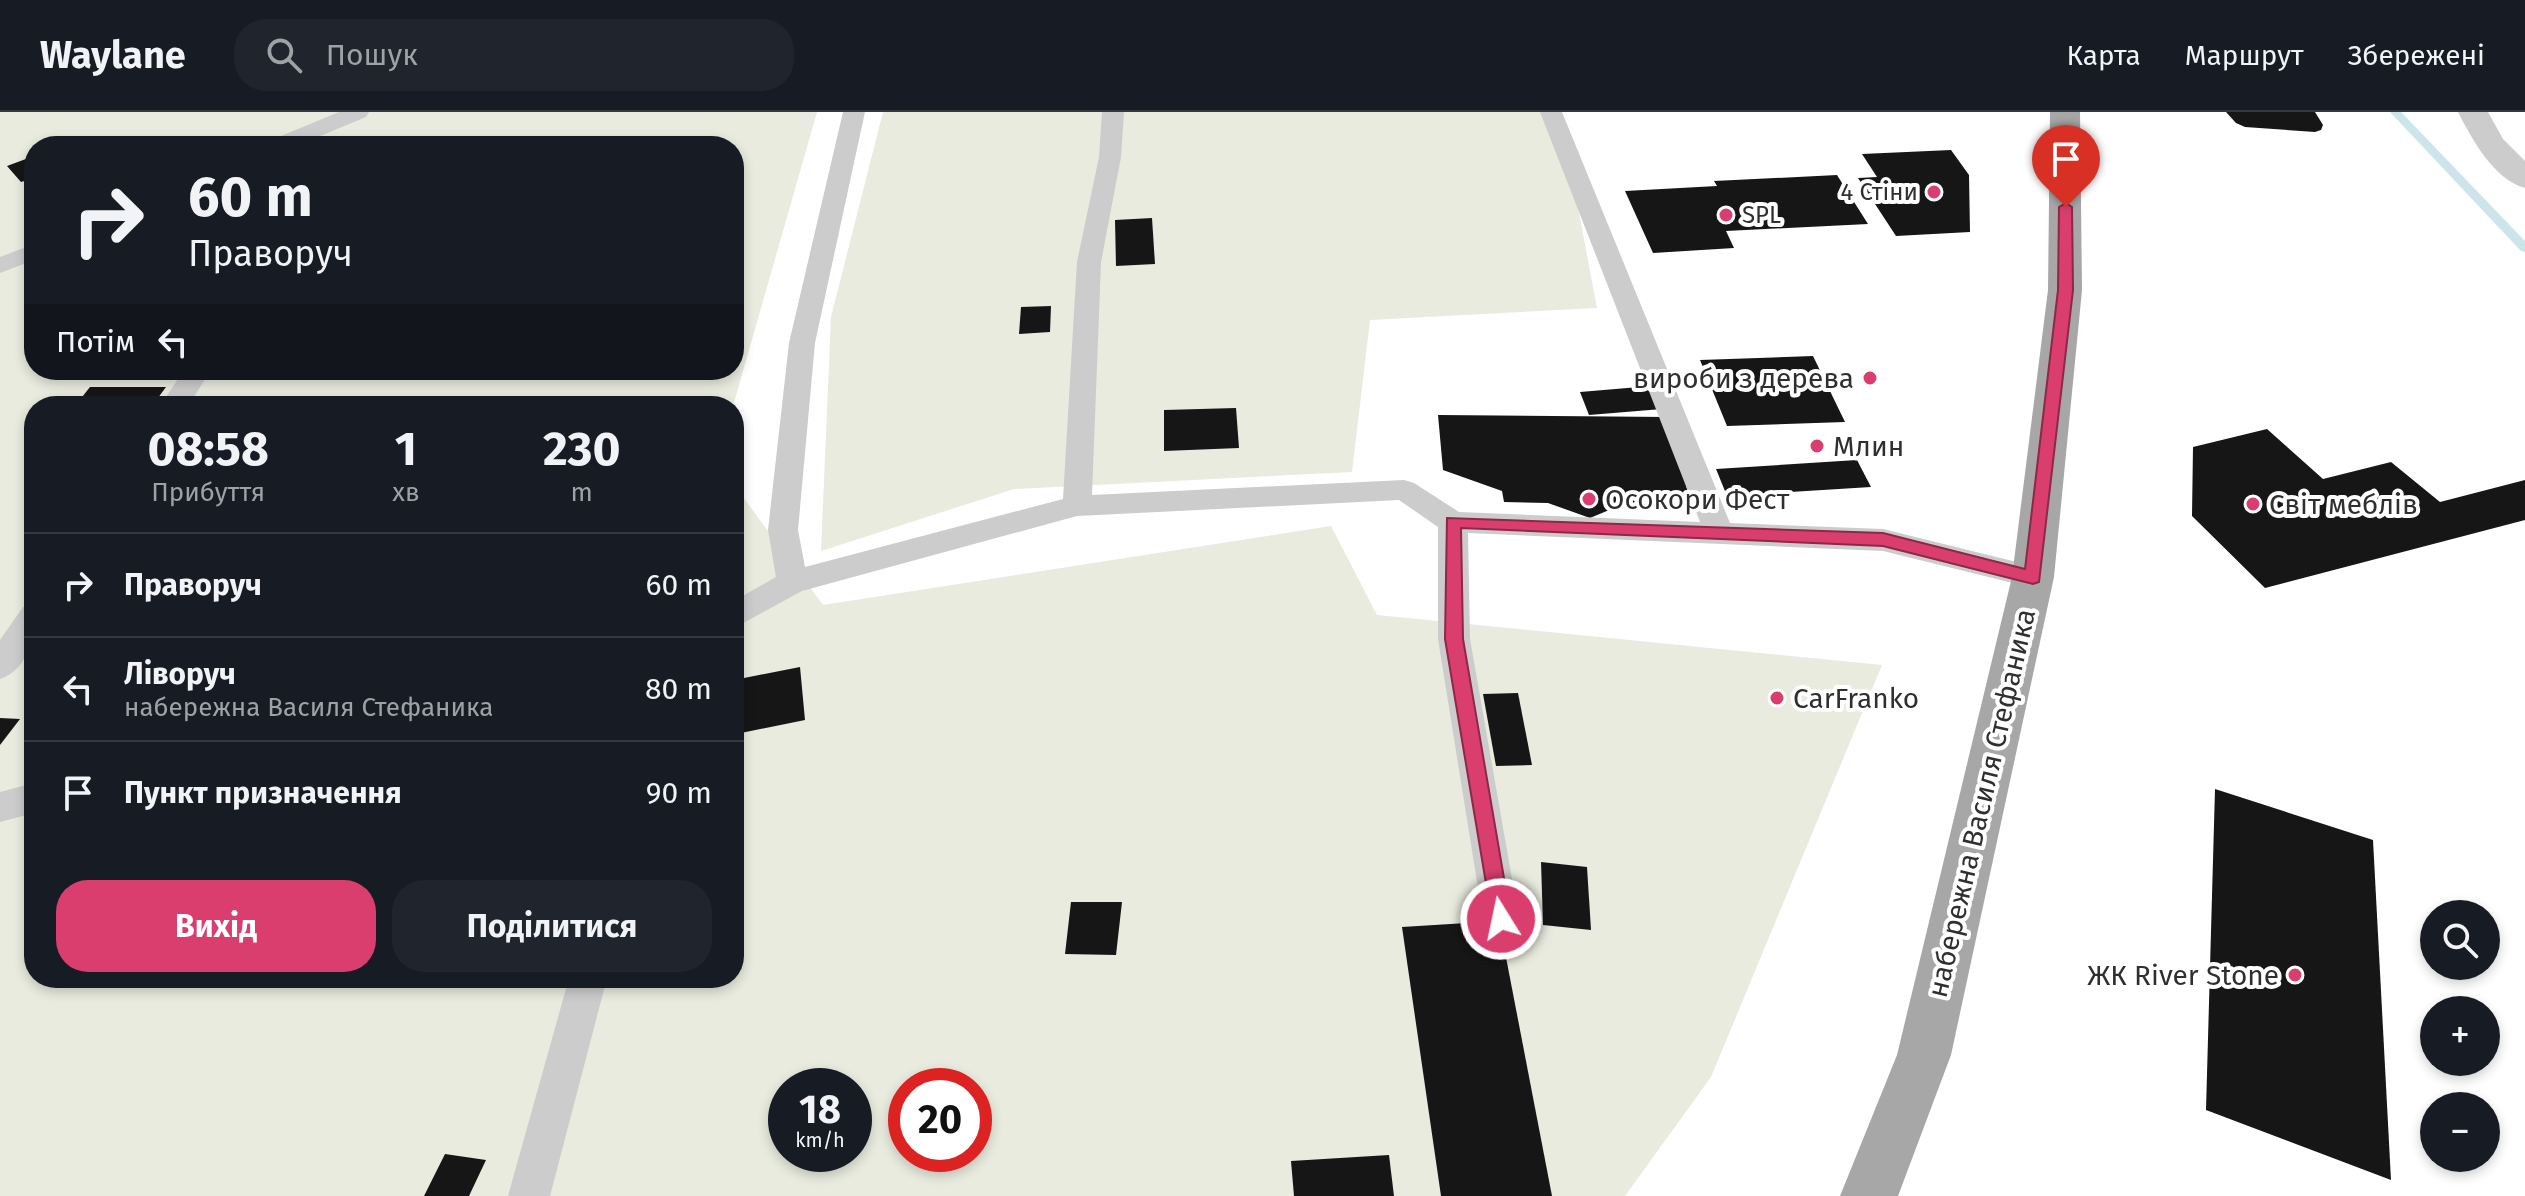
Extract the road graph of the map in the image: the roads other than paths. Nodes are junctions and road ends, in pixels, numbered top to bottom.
1 (358, 112) edge
2 (854, 112) edge
3 (1113, 112) edge
4 (1551, 112) edge
5 (2065, 112) edge
6 (2473, 112) edge
7 (301, 136) edge
8 (2525, 178) edge
9 (24, 255) edge
10 (0, 266) edge
11 (1077, 506) junction
12 (1453, 522) junction
13 (1719, 532) junction
14 (2033, 577) junction
15 (792, 582) junction
16 (744, 610) edge
17 (24, 630) edge
18 (0, 666) edge
19 (24, 801) edge
20 (0, 807) edge
21 (1501, 919) dead end
22 (585, 988) edge
23 (529, 1196) edge
24 (1869, 1196) edge

1 - 7 lane
2 - 15 lane
3 - 11 lane
4 - 13 lane
5 - 14 main road, набережна Василя Стефаника
6 - 8 street
9 - 10 lane
11 - 12 lane
11 - 15 lane
12 - 13 lane
12 - 21 lane
13 - 14 lane
14 - 24 main road, набережна Василя Стефаника
15 - 16 lane
17 - 18 lane
19 - 20 lane
22 - 23 lane

